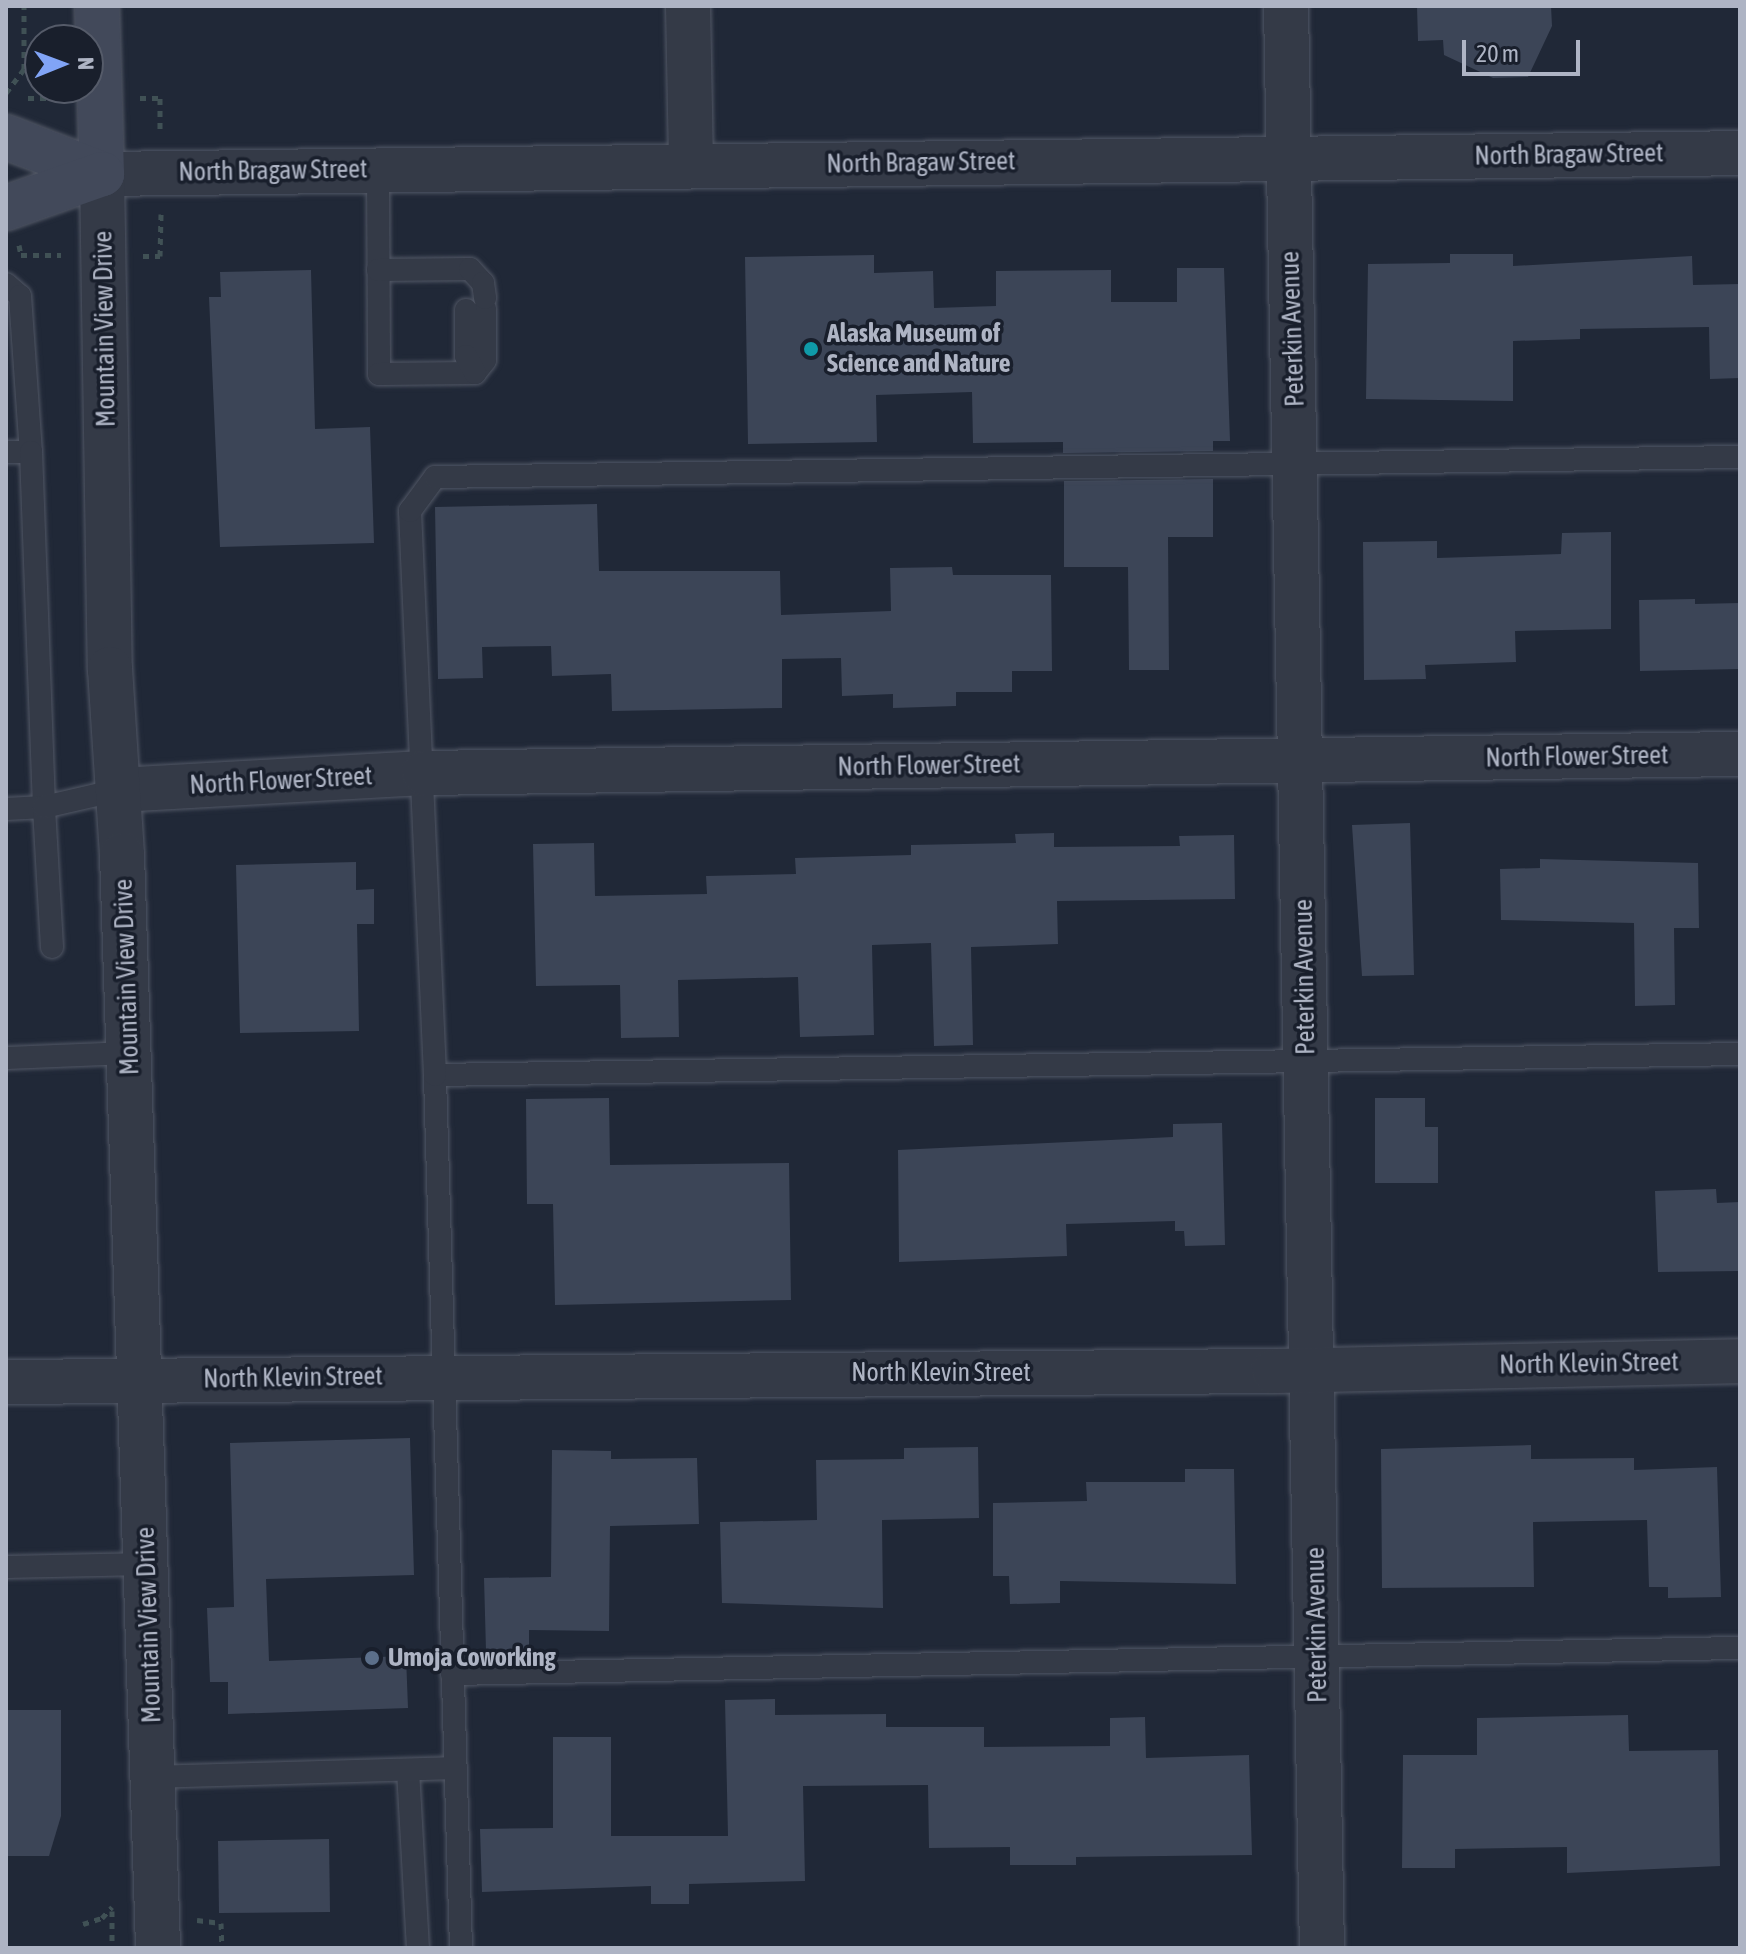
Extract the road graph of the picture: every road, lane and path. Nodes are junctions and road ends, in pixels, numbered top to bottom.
1 (24, 6) edge
2 (97, 6) edge
3 (688, 6) edge
4 (1286, 6) edge
5 (6, 93) edge
6 (6, 137) edge
7 (1740, 153) edge
8 (1287, 158) junction
9 (691, 165) junction
10 (378, 170) junction
11 (102, 174) junction
12 (6, 208) edge
13 (378, 270) junction
14 (6, 284) edge
15 (6, 452) edge
16 (31, 452) junction
17 (1740, 457) edge
18 (1297, 468) junction
19 (1740, 754) edge
20 (1301, 761) junction
21 (424, 773) junction
22 (118, 790) junction
23 (44, 807) junction
24 (6, 809) edge
25 (52, 947) dead end
26 (130, 1053) junction
27 (1740, 1054) edge
28 (6, 1058) edge
29 (1307, 1064) junction
30 (435, 1075) junction
31 (1740, 1361) edge
32 (1313, 1370) junction
33 (445, 1375) junction
34 (142, 1381) junction
35 (6, 1382) edge
36 (147, 1564) junction
37 (6, 1567) edge
38 (1740, 1648) edge
39 (1318, 1656) junction
40 (452, 1674) junction
41 (455, 1768) junction
42 (408, 1770) junction
43 (153, 1777) junction
44 (221, 1923) dead end
45 (158, 1948) edge
46 (222, 1948) edge
47 (418, 1948) edge
48 (461, 1948) edge
49 (1322, 1948) edge

1 - 5 path
2 - 11 main road, Mountain View Drive
3 - 9 street
4 - 8 street, Peterkin Avenue
6 - 11 main road
7 - 8 street, North Bragaw Street
8 - 9 street, North Bragaw Street
8 - 18 street, Peterkin Avenue
9 - 10 street, North Bragaw Street
10 - 11 street, North Bragaw Street
10 - 13 lane
11 - 12 main road
11 - 22 street, Mountain View Drive
13 - 13 lane
14 - 16 lane
15 - 16 lane
16 - 23 lane
17 - 18 lane
18 - 20 street, Peterkin Avenue
18 - 21 lane
19 - 20 street, North Flower Street
20 - 21 street, North Flower Street
20 - 29 street, Peterkin Avenue
21 - 22 street, North Flower Street
21 - 30 lane
22 - 23 lane
22 - 26 street, Mountain View Drive
23 - 24 lane
23 - 25 lane
26 - 28 lane
26 - 34 street, Mountain View Drive
27 - 29 lane
29 - 30 lane
29 - 32 street, Peterkin Avenue
30 - 33 lane
31 - 32 street, North Klevin Street
32 - 33 street, North Klevin Street
32 - 39 street, Peterkin Avenue
33 - 34 street, North Klevin Street
33 - 40 lane
34 - 35 street, North Klevin Street
34 - 36 street, Mountain View Drive
36 - 37 lane
36 - 43 street, Mountain View Drive
38 - 39 lane
39 - 40 lane
39 - 49 street, Peterkin Avenue
40 - 41 lane
41 - 42 lane
41 - 48 lane
42 - 43 lane
42 - 47 lane
43 - 45 street, Mountain View Drive
44 - 46 path

